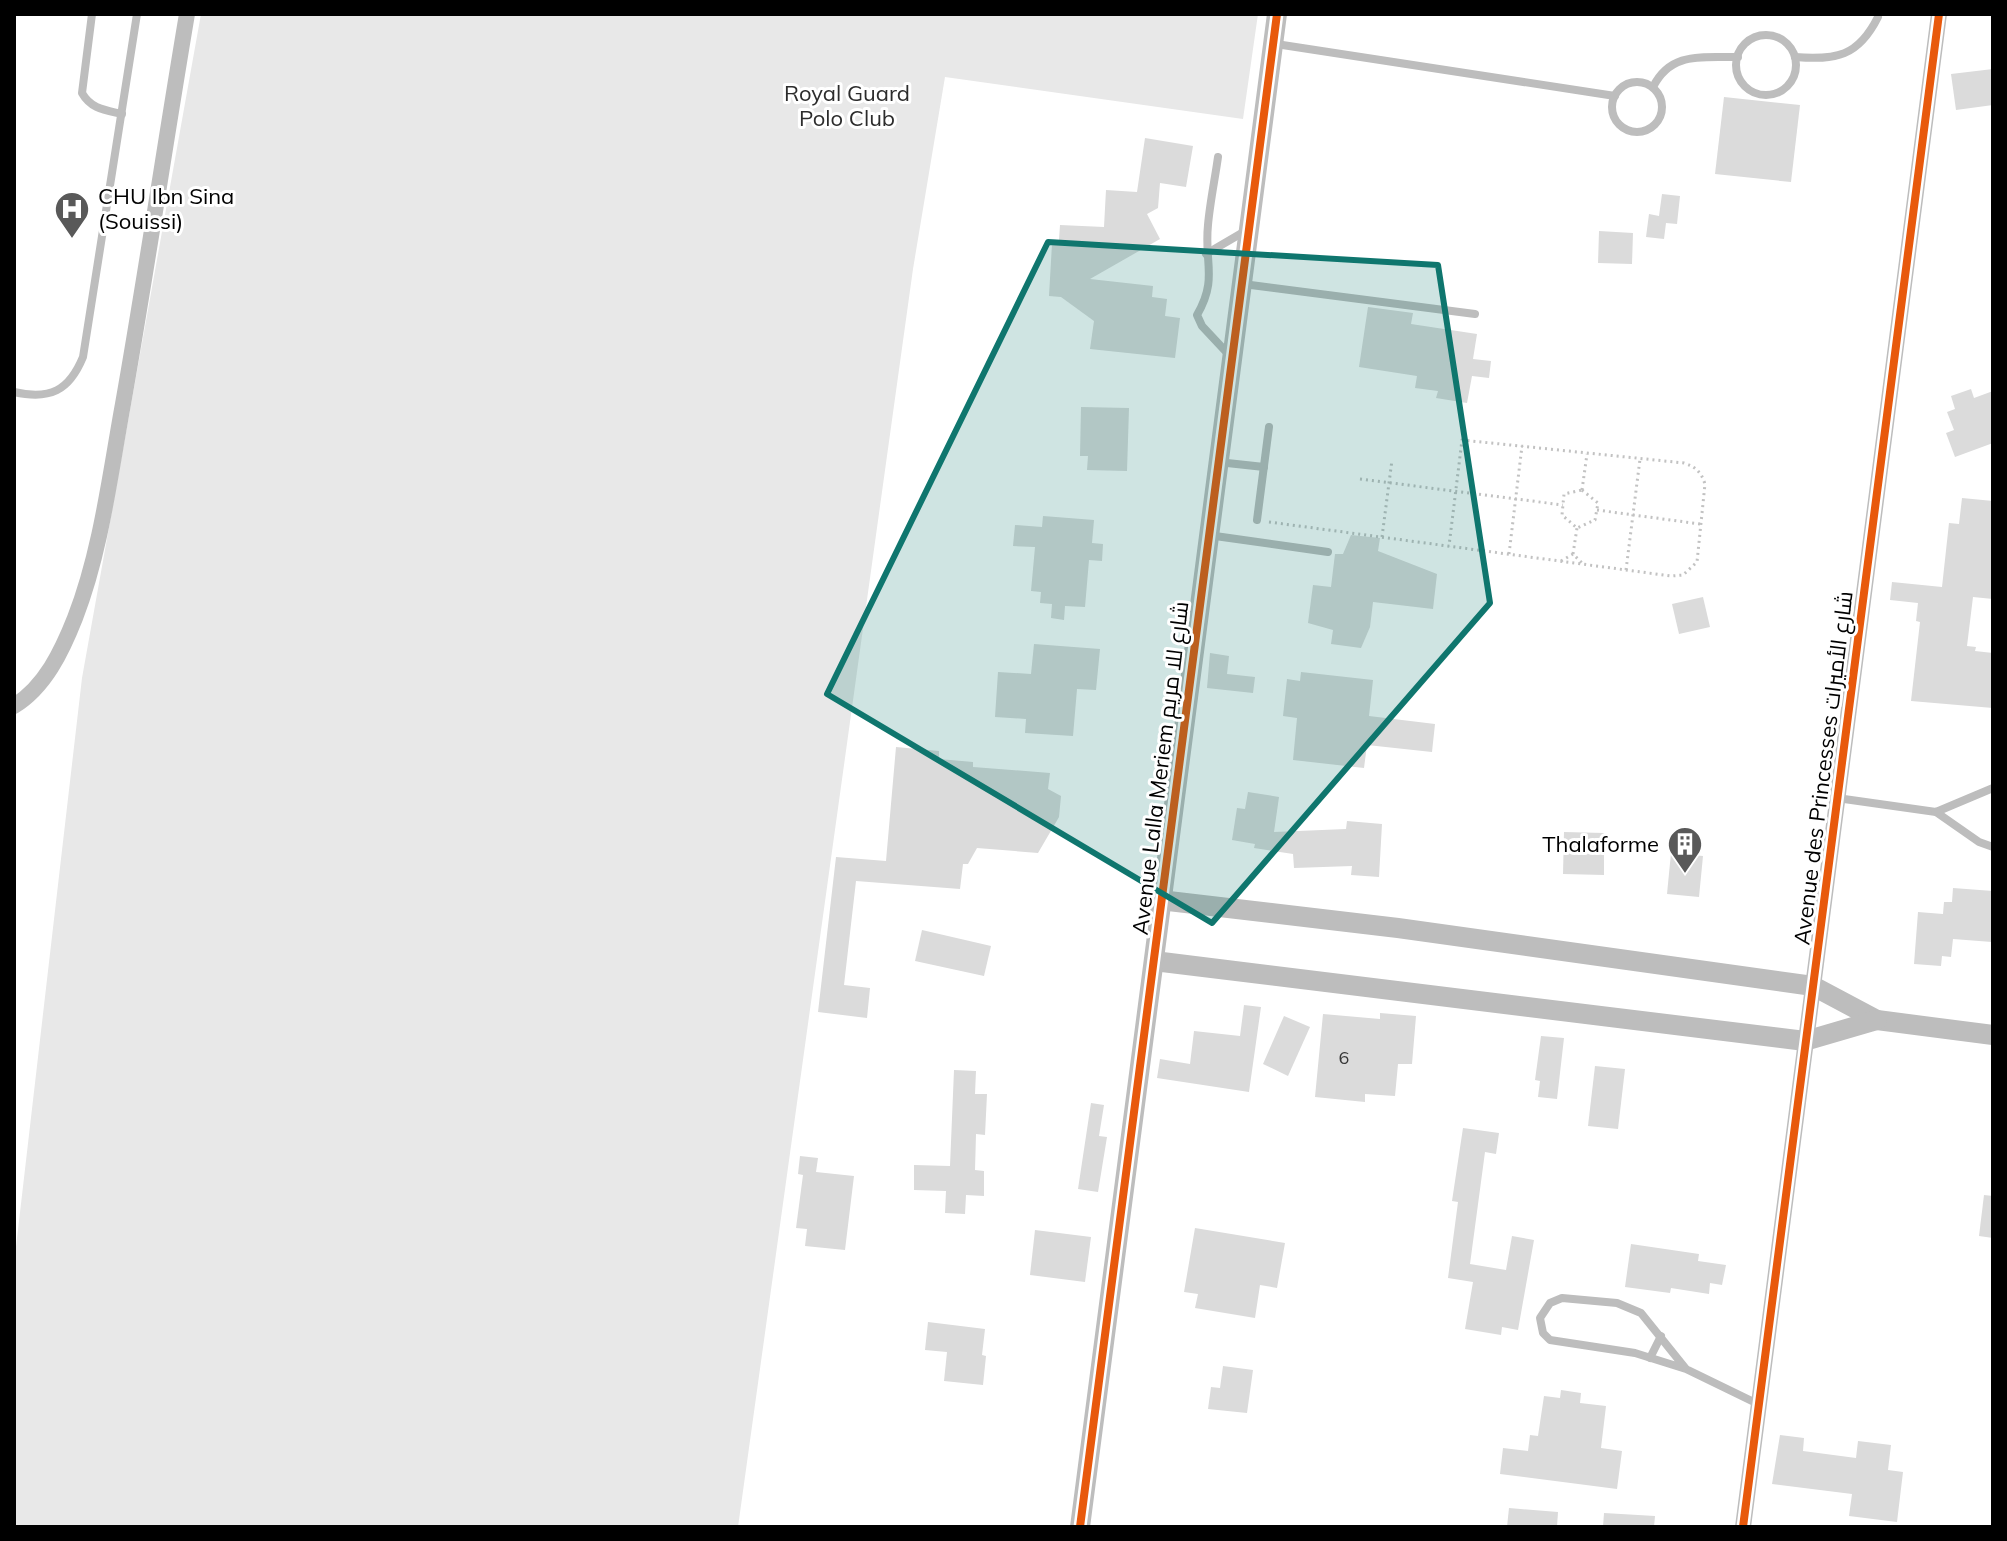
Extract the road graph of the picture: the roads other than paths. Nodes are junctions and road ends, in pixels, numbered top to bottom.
1 (92, 14) edge
2 (137, 14) edge
3 (187, 14) edge
4 (1277, 14) edge
5 (1939, 14) edge
6 (1878, 17) dead end
7 (1273, 43) junction
8 (1738, 57) junction
9 (1795, 57) junction
10 (1653, 87) junction
11 (1615, 96) junction
12 (122, 114) junction
13 (1218, 157) dead end
14 (1249, 229) junction
15 (1206, 254) junction
16 (1242, 284) junction
17 (1475, 314) dead end
18 (1231, 357) junction
19 (14, 392) edge
20 (1269, 427) dead end
21 (1217, 462) junction
22 (1264, 467) junction
23 (1257, 520) road end
24 (1208, 535) junction
25 (1328, 552) dead end
26 (14, 706) edge
27 (1993, 788) edge
28 (1836, 798) junction
29 (1936, 812) junction
30 (1993, 847) edge
31 (1160, 900) junction
32 (1154, 961) junction
33 (1813, 986) junction
34 (1877, 1020) junction
35 (1993, 1035) edge
36 (1805, 1041) junction
37 (1661, 1336) junction
38 (1650, 1358) junction
39 (1686, 1369) junction
40 (1758, 1404) junction
41 (1080, 1527) edge
42 (1743, 1527) edge

1 - 12 lane
2 - 12 lane
3 - 26 street
4 - 7 street, Avenue Lalla Meriem شارع للا مريم
5 - 28 street, Avenue des Princesses شارع الأميرات
6 - 9 lane
7 - 11 lane
7 - 14 street, Avenue Lalla Meriem شارع للا مريم
8 - 9 lane
8 - 9 lane
8 - 10 lane
10 - 11 lane
10 - 11 lane
12 - 19 lane
13 - 15 lane
14 - 15 lane
14 - 16 street, Avenue Lalla Meriem شارع للا مريم
15 - 18 lane
16 - 17 lane
16 - 18 street, Avenue Lalla Meriem شارع للا مريم
18 - 21 street, Avenue Lalla Meriem شارع للا مريم
20 - 22 lane
21 - 22 lane
21 - 24 street, Avenue Lalla Meriem شارع للا مريم
22 - 23 lane
24 - 25 lane
24 - 31 street, Avenue Lalla Meriem شارع للا مريم
27 - 29 lane
28 - 29 lane
28 - 33 street, Avenue des Princesses شارع الأميرات
29 - 30 lane
31 - 32 street, Avenue Lalla Meriem شارع للا مريم
31 - 33 street
32 - 36 street
32 - 41 street, Avenue Lalla Meriem شارع للا مريم
33 - 34 street
33 - 36 street, Avenue des Princesses شارع الأميرات
34 - 35 street
34 - 36 street
36 - 40 street, Avenue des Princesses شارع الأميرات
37 - 38 lane
37 - 38 lane
37 - 39 lane
38 - 39 lane
39 - 40 lane
40 - 42 street, Avenue des Princesses شارع الأميرات

